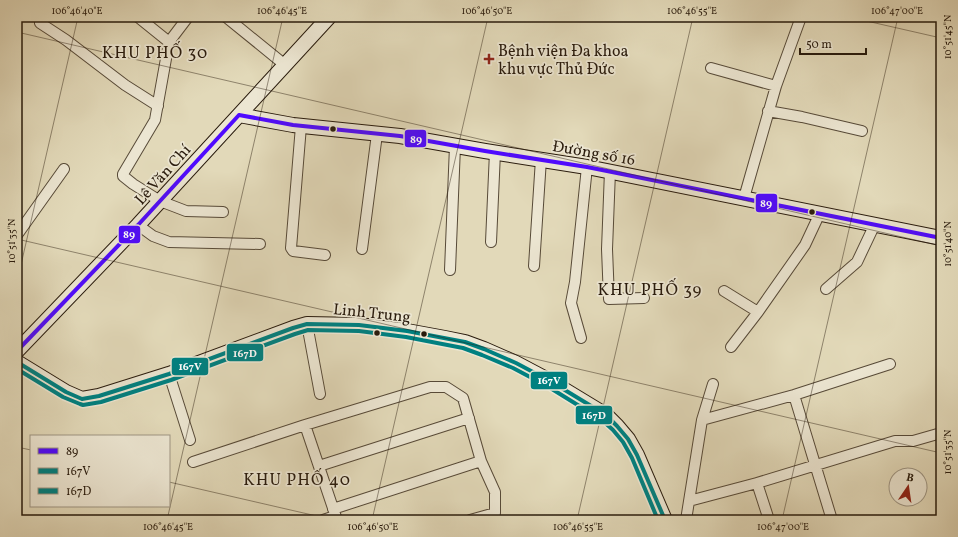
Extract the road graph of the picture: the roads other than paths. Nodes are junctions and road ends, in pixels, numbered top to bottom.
1 (138, 17) edge
2 (188, 17) edge
3 (226, 17) edge
4 (329, 17) edge
5 (801, 17) edge
6 (40, 23) dead end
7 (169, 42) junction
8 (285, 65) junction
9 (711, 68) dead end
10 (776, 86) junction
11 (158, 106) junction
12 (768, 111) junction
13 (239, 115) junction
14 (301, 126) junction
15 (862, 131) dead end
16 (377, 134) junction
17 (454, 146) junction
18 (495, 152) junction
19 (541, 159) junction
20 (587, 166) junction
21 (64, 169) dead end
22 (610, 171) junction
23 (744, 198) junction
24 (160, 201) junction
25 (223, 212) dead end
26 (820, 213) junction
27 (875, 224) junction
28 (138, 225) junction
29 (17, 234) edge
30 (941, 238) edge
31 (491, 242) dead end
32 (260, 244) dead end
33 (362, 249) dead end
34 (326, 255) dead end
35 (534, 266) dead end
36 (450, 270) dead end
37 (826, 289) dead end
38 (724, 291) dead end
39 (644, 298) dead end
40 (758, 312) junction
41 (308, 324) junction
42 (581, 338) dead end
43 (731, 346) dead end
44 (17, 351) edge
45 (17, 362) edge
46 (890, 364) dead end
47 (169, 374) junction
48 (713, 384) dead end
49 (320, 394) dead end
50 (794, 395) junction
51 (469, 418) junction
52 (702, 420) junction
53 (305, 425) junction
54 (941, 433) edge
55 (190, 440) dead end
56 (481, 461) junction
57 (193, 462) dead end
58 (318, 466) junction
59 (815, 466) junction
60 (757, 483) junction
61 (689, 501) junction
62 (335, 515) edge
63 (323, 520) edge
64 (470, 520) edge
65 (665, 520) edge
66 (686, 520) edge
67 (769, 520) edge
68 (832, 520) edge

1 - 7 street
2 - 7 street
3 - 8 street
4 - 8 street, Lê Văn Chí
5 - 10 street
6 - 11 street
7 - 11 street
8 - 13 street, Lê Văn Chí
9 - 10 street
10 - 12 street
11 - 24 street
12 - 15 street
12 - 23 street
13 - 14 street, Đường số 16
13 - 24 street, Lê Văn Chí
14 - 16 street, Đường số 16
14 - 34 street
16 - 17 street, Đường số 16
16 - 33 street
17 - 18 street, Đường số 16
17 - 36 street
18 - 19 street, Đường số 16
18 - 31 street
19 - 20 street, Đường số 16
19 - 35 street
20 - 22 street, Đường số 16
20 - 42 street
21 - 29 street
22 - 23 street, Đường số 16
22 - 39 street
23 - 26 street, Đường số 16
24 - 25 street
24 - 28 street, Lê Văn Chí
26 - 27 street, Đường số 16
26 - 40 street
27 - 30 street, Đường số 16
27 - 37 street
28 - 32 street
28 - 44 street, Lê Văn Chí
38 - 40 street
40 - 43 street
41 - 47 street, Linh Trung
41 - 49 street
41 - 65 street, Linh Trung
45 - 47 street, Linh Trung
46 - 50 street
47 - 55 street
48 - 52 street
50 - 52 street
50 - 59 street
51 - 53 street
51 - 56 street
51 - 58 street
52 - 61 street
53 - 57 street
53 - 58 street
54 - 59 street
56 - 62 street
56 - 64 street
58 - 62 street
59 - 60 street
59 - 68 street
60 - 61 street
60 - 67 street
61 - 66 street
62 - 63 street

